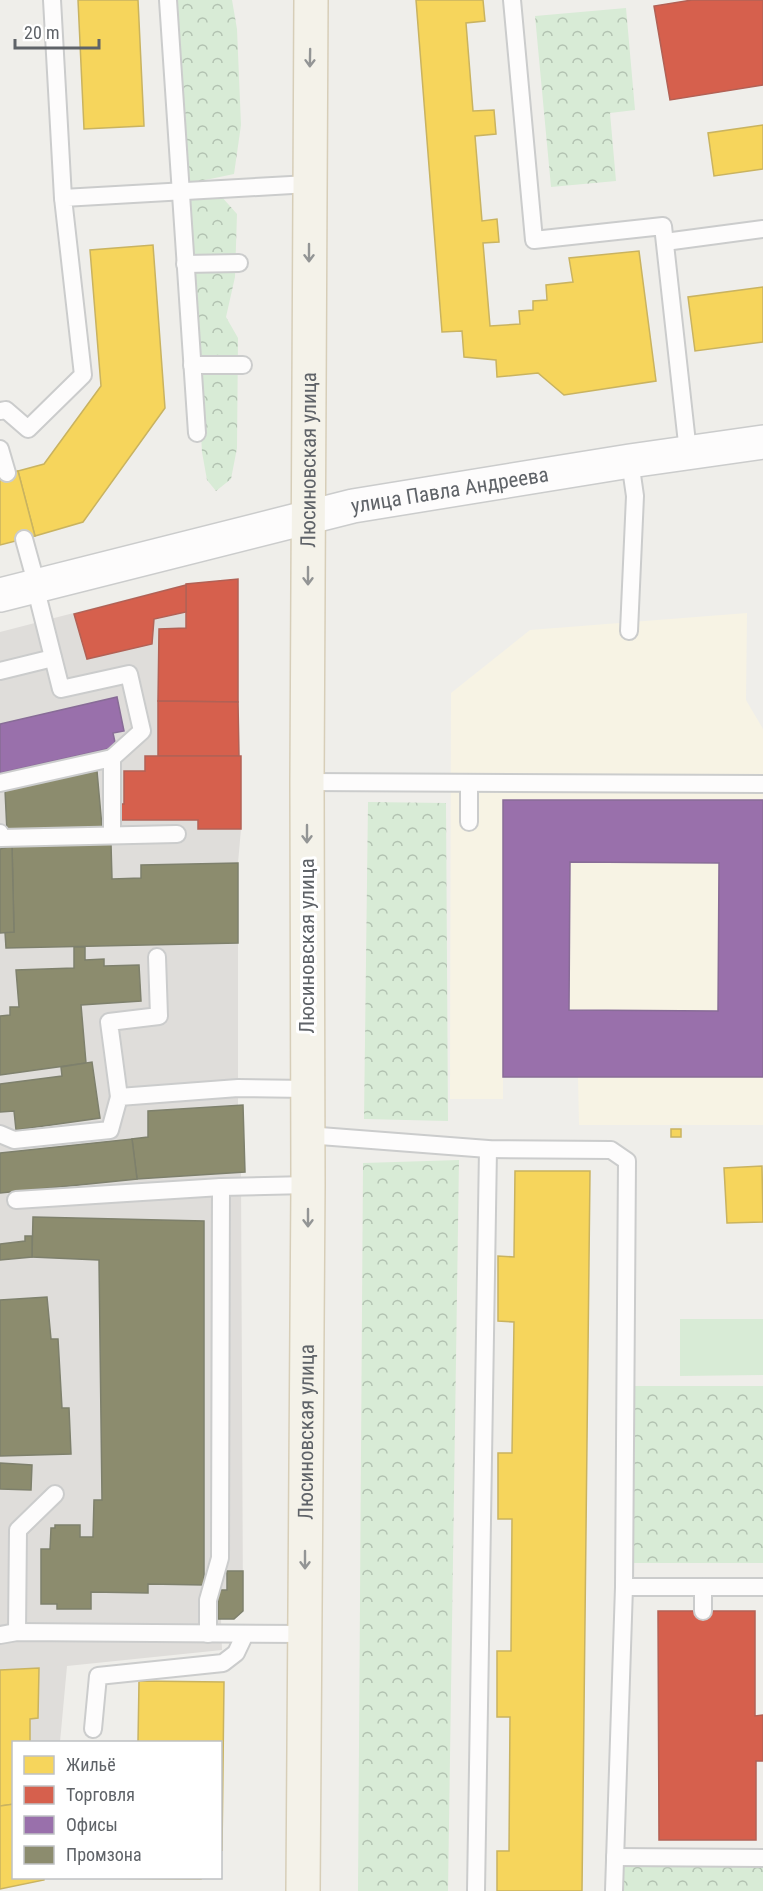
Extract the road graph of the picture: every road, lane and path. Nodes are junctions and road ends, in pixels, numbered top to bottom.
1 (52, 0) edge
2 (168, 0) edge
3 (311, 0) edge
4 (512, 0) edge
5 (309, 184) junction
6 (180, 191) junction
7 (63, 198) junction
8 (763, 229) edge
9 (665, 242) junction
10 (239, 263) dead end
11 (185, 264) junction
12 (192, 365) junction
13 (243, 365) dead end
14 (0, 411) edge
15 (197, 433) dead end
16 (763, 441) edge
17 (0, 449) edge
18 (688, 452) junction
19 (630, 461) junction
20 (7, 474) dead end
21 (309, 518) junction
22 (24, 539) dead end
23 (36, 586) junction
24 (0, 595) edge
25 (629, 631) dead end
26 (53, 658) junction
27 (0, 671) edge
28 (112, 758) junction
29 (307, 782) junction
30 (0, 783) edge
31 (469, 783) junction
32 (763, 784) edge
33 (469, 822) dead end
34 (0, 833) edge
35 (177, 834) dead end
36 (112, 835) junction
37 (157, 957) dead end
38 (308, 1089) junction
39 (119, 1097) junction
40 (0, 1134) edge
41 (307, 1135) junction
42 (488, 1149) junction
43 (308, 1185) junction
44 (221, 1187) junction
45 (16, 1200) dead end
46 (55, 1494) dead end
47 (624, 1587) junction
48 (703, 1587) junction
49 (763, 1587) edge
50 (703, 1611) dead end
51 (8, 1633) edge
52 (208, 1634) junction
53 (245, 1634) junction
54 (305, 1634) junction
55 (93, 1729) dead end
56 (615, 1857) junction
57 (763, 1858) edge
58 (303, 1891) edge
59 (476, 1891) edge
60 (614, 1891) edge

1 - 7 lane
2 - 6 lane
3 -> 5 main road, Люсиновская улица
4 - 9 lane
5 - 6 lane
5 -> 21 main road, Люсиновская улица
6 - 7 lane
6 - 11 lane
7 - 14 lane
8 - 9 lane
9 - 18 lane
10 - 11 lane
11 - 12 lane
12 - 13 lane
12 - 15 lane
16 - 18 street, улица Павла Андреева
17 - 20 lane
18 - 19 street, улица Павла Андреева
19 - 21 street, улица Павла Андреева
19 - 25 lane
21 - 23 street, улица Павла Андреева
21 -> 29 main road, Люсиновская улица
22 - 23 lane
23 - 24 street, улица Павла Андреева
23 - 26 lane
26 - 27 lane
26 - 28 lane
28 - 30 lane
28 - 36 lane
29 - 31 lane
29 -> 38 main road, Люсиновская улица
31 - 32 lane
31 - 33 lane
34 - 36 lane
35 - 36 lane
37 - 39 lane
38 - 39 lane
38 - 41 main road, Люсиновская улица
39 - 40 lane
41 - 42 lane
41 - 43 main road, Люсиновская улица
42 - 47 lane
42 - 59 lane
43 - 44 lane
43 -> 54 main road, Люсиновская улица
44 - 45 lane
44 - 52 lane
46 - 51 lane
47 - 48 lane
47 - 56 lane
48 - 49 lane
48 - 50 lane
51 - 52 lane
52 - 53 lane
53 - 54 lane
53 - 55 lane
54 - 58 main road, Люсиновская улица
56 - 57 lane
56 - 60 lane

